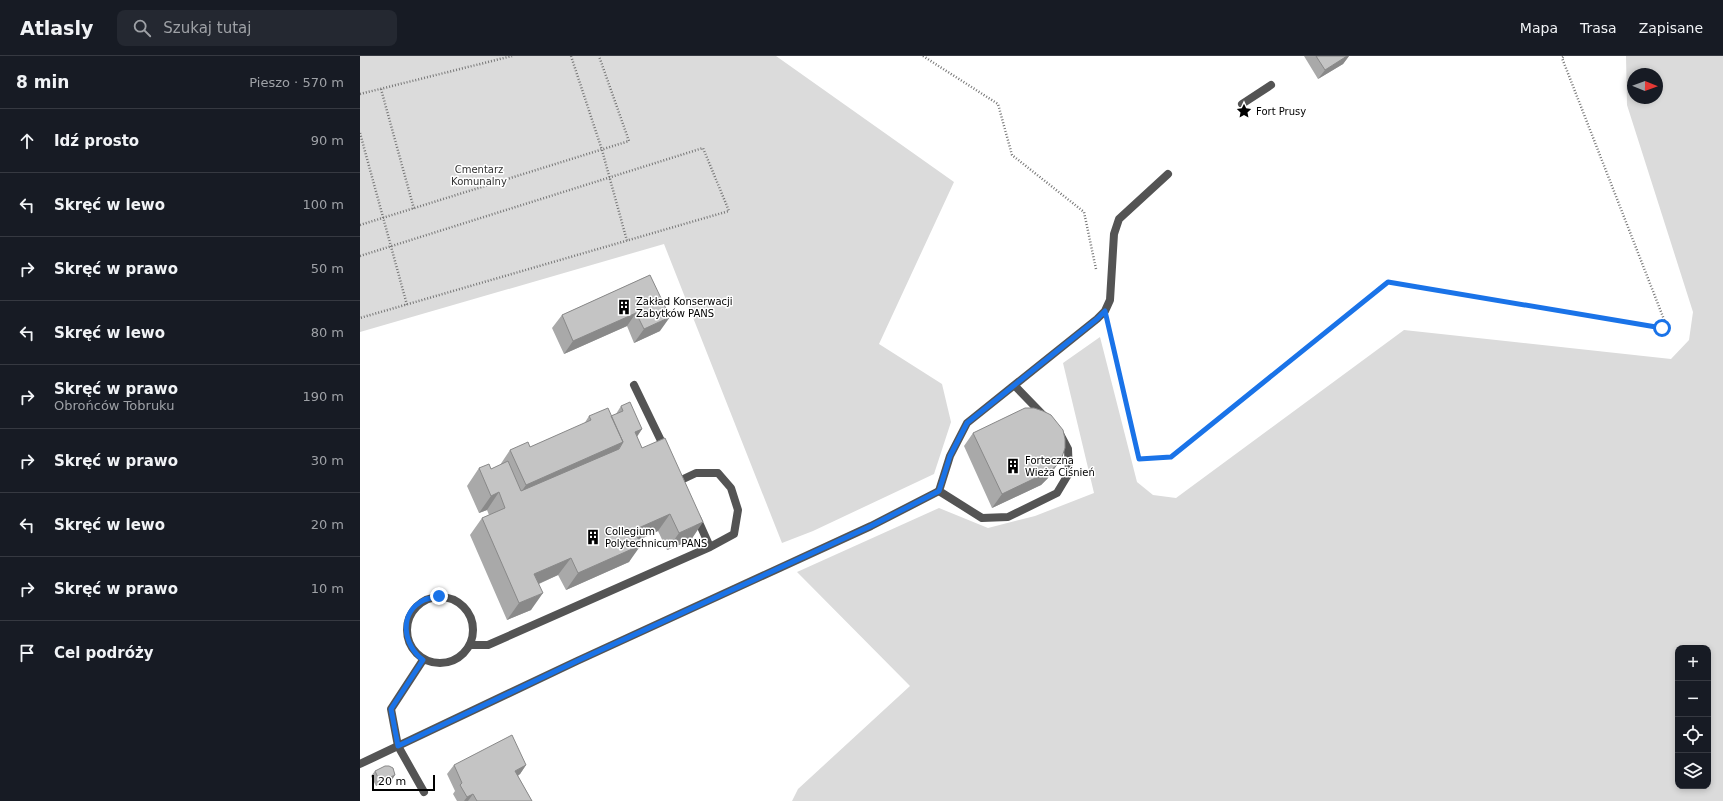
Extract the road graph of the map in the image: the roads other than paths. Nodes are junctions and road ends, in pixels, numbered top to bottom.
1 (1271, 85) dead end
2 (1242, 104) dead end
3 (1168, 174) dead end
4 (634, 385) dead end
5 (1015, 386) junction
6 (670, 460) edge
7 (679, 481) edge
8 (939, 491) junction
9 (692, 509) edge
10 (710, 547) junction
11 (470, 646) junction
12 (423, 660) junction
13 (398, 746) junction
14 (360, 764) edge
15 (424, 792) dead end

1 - 2 street
3 - 5 street
4 - 6 street
5 - 8 street
5 - 8 street
7 - 10 street
8 - 13 street
9 - 10 street
10 - 11 street
11 - 12 street
11 - 12 street
12 - 13 street
13 - 14 street
13 - 15 street

